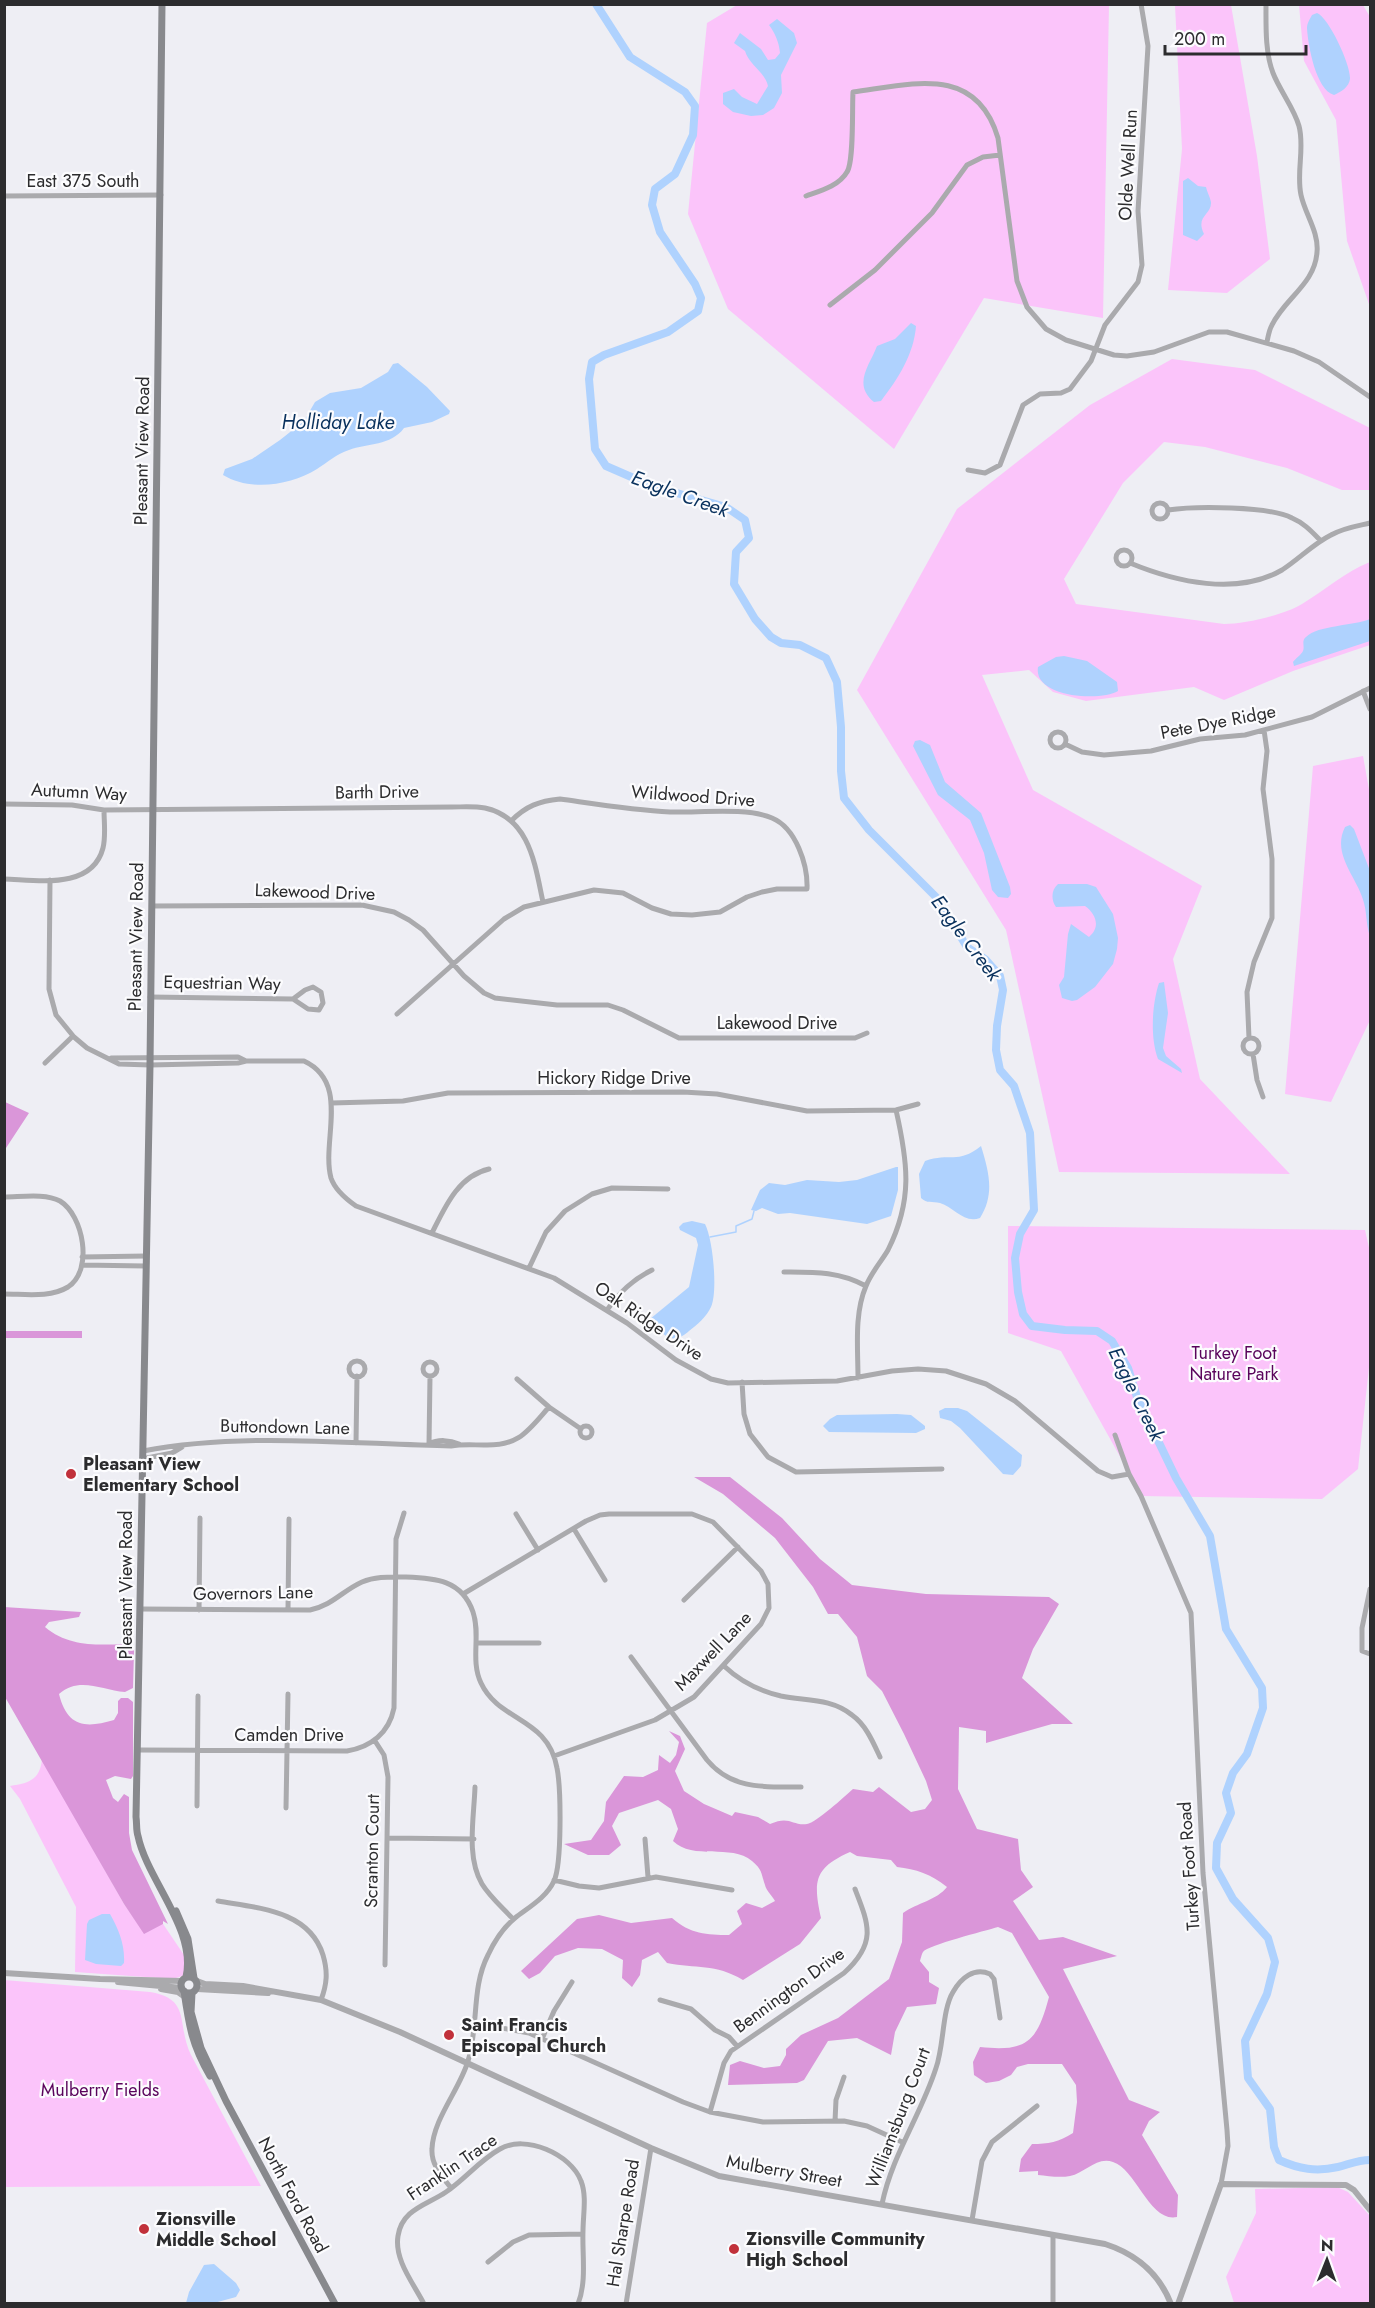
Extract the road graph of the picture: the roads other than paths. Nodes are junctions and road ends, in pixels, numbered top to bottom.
1 (162, 4) edge
2 (1141, 4) edge
3 (1266, 4) edge
4 (1000, 155) junction
5 (161, 195) junction
6 (4, 196) edge
7 (807, 196) dead end
8 (830, 305) dead end
9 (1267, 342) junction
10 (1095, 349) junction
11 (1371, 397) edge
12 (968, 470) dead end
13 (1168, 510) dead end
14 (1371, 524) edge
15 (1321, 542) junction
16 (1130, 563) dead end
17 (1371, 688) edge
18 (1363, 691) junction
19 (1371, 709) edge
20 (1264, 730) junction
21 (1065, 744) dead end
22 (4, 804) edge
23 (152, 809) junction
24 (104, 810) junction
25 (511, 821) junction
26 (4, 879) edge
27 (50, 880) junction
28 (543, 902) junction
29 (152, 906) junction
30 (454, 964) junction
31 (150, 997) junction
32 (293, 999) junction
33 (397, 1014) dead end
34 (867, 1033) dead end
35 (73, 1036) junction
36 (1249, 1038) junction
37 (1253, 1054) junction
38 (150, 1061) junction
39 (45, 1063) dead end
40 (1263, 1097) dead end
41 (332, 1103) junction
42 (918, 1104) dead end
43 (896, 1110) junction
44 (489, 1169) dead end
45 (668, 1189) dead end
46 (4, 1197) edge
47 (432, 1233) junction
48 (146, 1256) junction
49 (82, 1257) junction
50 (82, 1265) junction
51 (146, 1266) junction
52 (529, 1268) junction
53 (652, 1270) dead end
54 (784, 1272) dead end
55 (866, 1287) junction
56 (4, 1294) edge
57 (607, 1310) junction
58 (357, 1376) dead end
59 (430, 1377) dead end
60 (858, 1378) junction
61 (516, 1379) dead end
62 (742, 1382) junction
63 (549, 1407) junction
64 (581, 1429) dead end
65 (1115, 1435) dead end
66 (356, 1443) junction
67 (429, 1444) junction
68 (184, 1446) junction
69 (143, 1451) junction
70 (142, 1459) junction
71 (942, 1469) dead end
72 (1129, 1474) junction
73 (404, 1513) dead end
74 (516, 1514) dead end
75 (200, 1518) dead end
76 (290, 1519) dead end
77 (574, 1528) junction
78 (738, 1547) junction
79 (538, 1550) junction
80 (396, 1577) junction
81 (605, 1580) dead end
82 (1371, 1589) edge
83 (463, 1594) junction
84 (684, 1600) dead end
85 (141, 1609) junction
86 (200, 1610) junction
87 (288, 1610) junction
88 (476, 1643) junction
89 (539, 1643) dead end
90 (1371, 1654) edge
91 (632, 1657) dead end
92 (724, 1666) junction
93 (288, 1694) dead end
94 (198, 1696) dead end
95 (672, 1711) junction
96 (375, 1741) junction
97 (139, 1750) junction
98 (198, 1750) junction
99 (287, 1751) junction
100 (554, 1756) junction
101 (880, 1757) dead end
102 (475, 1787) dead end
103 (801, 1787) dead end
104 (197, 1806) dead end
105 (286, 1808) dead end
106 (387, 1838) junction
107 (474, 1839) junction
108 (645, 1839) dead end
109 (648, 1877) junction
110 (554, 1881) junction
111 (855, 1889) dead end
112 (732, 1890) dead end
113 (218, 1901) dead end
114 (513, 1919) junction
115 (385, 1965) dead end
116 (4, 1973) edge
117 (100, 1979) junction
118 (572, 1982) dead end
119 (189, 1986) junction
120 (321, 2000) junction
121 (660, 2000) dead end
122 (1000, 2018) dead end
123 (475, 2023) junction
124 (542, 2039) junction
125 (736, 2046) junction
126 (468, 2064) junction
127 (844, 2077) dead end
128 (1036, 2106) dead end
129 (710, 2112) junction
130 (836, 2121) junction
131 (902, 2142) junction
132 (651, 2148) junction
133 (1221, 2184) junction
134 (451, 2188) junction
135 (882, 2204) junction
136 (1371, 2210) edge
137 (972, 2220) junction
138 (583, 2234) junction
139 (1053, 2235) junction
140 (488, 2262) dead end
141 (334, 2304) edge
142 (424, 2304) edge
143 (578, 2304) edge
144 (626, 2304) edge
145 (1053, 2304) edge
146 (1171, 2304) edge
147 (1178, 2304) edge

1 - 5 main road, Pleasant View Road
2 - 10 street, Olde Well Run
3 - 9 street
4 - 7 street
4 - 8 street
4 - 10 street
5 - 6 street, East 375 South
5 - 23 main road, Pleasant View Road
9 - 10 street
9 - 11 street
10 - 12 street, Olde Well Run
13 - 15 street
14 - 15 street
15 - 16 street
17 - 18 street, Pete Dye Ridge
18 - 19 street
18 - 20 street, Pete Dye Ridge
20 - 21 street, Pete Dye Ridge
20 - 36 street
22 - 24 street, Autumn Way
23 - 24 street, Autumn Way
23 - 25 street, Barth Drive
23 - 29 main road, Pleasant View Road
24 - 27 street
25 - 28 street, Barth Drive
25 - 28 street, Wildwood Drive
26 - 27 street
27 - 35 street, Oak Ridge Drive
28 - 30 street, Wildwood Drive
29 - 30 street, Lakewood Drive
29 - 31 main road, Pleasant View Road
30 - 33 street, Wildwood Drive
30 - 34 street, Lakewood Drive
31 - 32 street, Equestrian Way
31 - 38 main road, Pleasant View Road
32 - 32 street, Equestrian Way
35 - 38 street, Oak Ridge Drive
35 - 39 street
36 - 37 street
36 - 37 street
37 - 40 street
38 - 41 street, Oak Ridge Drive
38 - 48 main road, Pleasant View Road
41 - 43 street, Hickory Ridge Drive
41 - 47 street, Oak Ridge Drive
42 - 43 street, Hickory Ridge Drive
43 - 55 street
44 - 47 street
45 - 52 street
46 - 49 street
47 - 52 street, Oak Ridge Drive
48 - 49 street
48 - 51 main road, Pleasant View Road
49 - 50 street
50 - 51 street
50 - 56 street
51 - 69 main road, Pleasant View Road
52 - 57 street, Oak Ridge Drive
53 - 57 street
54 - 55 street
55 - 60 street
57 - 62 street, Oak Ridge Drive
58 - 66 street
59 - 67 street
60 - 62 street, Oak Ridge Drive
60 - 72 street, Oak Ridge Drive
61 - 63 street
62 - 71 street
63 - 64 street
63 - 67 street, Buttondown Lane
65 - 72 street, Turkey Foot Road
66 - 67 street, Buttondown Lane
66 - 68 street, Buttondown Lane
68 - 69 street, Buttondown Lane
68 - 70 street
69 - 70 main road, Pleasant View Road
70 - 85 main road, Pleasant View Road
72 - 133 street, Turkey Foot Road
73 - 80 street
74 - 79 street
75 - 86 street
76 - 87 street
77 - 78 street, Maxwell Lane
77 - 79 street, Maxwell Lane
77 - 81 street
78 - 84 street
78 - 92 street, Maxwell Lane
79 - 83 street, Maxwell Lane
80 - 83 street, Governors Lane
80 - 87 street, Governors Lane
80 - 96 street
82 - 90 street
83 - 88 street
85 - 86 street, Governors Lane
85 - 97 main road, Pleasant View Road
86 - 87 street, Governors Lane
88 - 89 street
88 - 100 street
91 - 95 street
92 - 95 street, Maxwell Lane
92 - 101 street
93 - 99 street
94 - 98 street
95 - 100 street, Maxwell Lane
95 - 103 street
96 - 99 street, Camden Drive
96 - 106 street, Scranton Court
97 - 98 street, Camden Drive
97 - 119 main road, Pleasant View Road
98 - 99 street, Camden Drive
98 - 104 street
99 - 105 street
100 - 110 street
102 - 107 street
106 - 107 street
106 - 115 street, Scranton Court
107 - 114 street
108 - 109 street
109 - 110 street
109 - 112 street
110 - 114 street
111 - 125 street, Bennington Drive
113 - 120 street
114 - 123 street
116 - 117 street
117 - 119 street, Mulberry Street
117 - 119 street
118 - 124 street
119 - 120 street, Mulberry Street
119 - 141 main road, North Ford Road
120 - 126 street, Mulberry Street
121 - 125 street
122 - 131 street, Williamsburg Court
123 - 124 street
123 - 126 street
124 - 129 street
125 - 129 street, Bennington Drive
126 - 132 street, Mulberry Street
126 - 134 street
127 - 130 street
128 - 137 street
129 - 130 street
130 - 131 street
131 - 135 street, Williamsburg Court
132 - 135 street, Mulberry Street
132 - 144 street, Hal Sharpe Road
133 - 136 street
133 - 147 street, Turkey Foot Road
134 - 138 street, Franklin Trace
134 - 142 street, Franklin Trace
135 - 137 street, Mulberry Street
137 - 139 street, Mulberry Street
138 - 140 street
138 - 143 street, Franklin Trace
139 - 145 street
139 - 146 street, Mulberry Street

